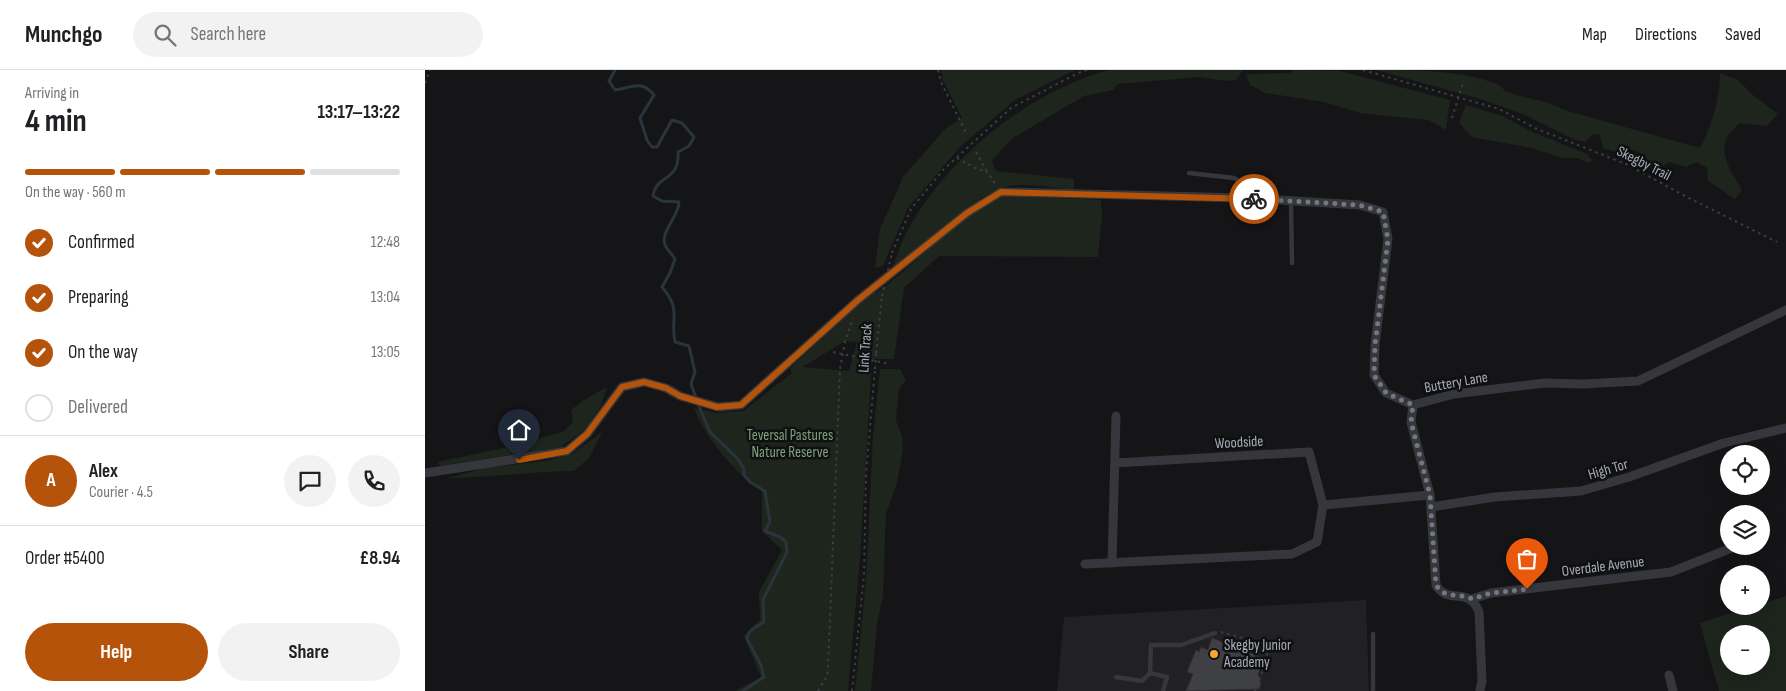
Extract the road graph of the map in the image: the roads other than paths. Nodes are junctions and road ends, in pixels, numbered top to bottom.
1 (1189, 173) dead end
2 (1244, 198) junction
3 (1291, 201) junction
4 (1292, 263) dead end
5 (1786, 310) edge
6 (1413, 405) junction
7 (1116, 416) dead end
8 (1786, 428) edge
9 (1115, 463) junction
10 (425, 473) edge
11 (1430, 495) junction
12 (1323, 505) junction
13 (1431, 507) junction
14 (1720, 553) edge
15 (1112, 563) junction
16 (1085, 564) dead end
17 (1472, 599) junction
18 (1215, 633) road end
19 (1373, 634) dead end
20 (1150, 673) junction
21 (1669, 675) dead end
22 (1116, 677) dead end
23 (1163, 691) edge
24 (1373, 691) edge
25 (1480, 691) edge
26 (1673, 691) edge

1 - 2 lane
2 - 3 street, Buttery Lane
2 - 10 street, Buttery Lane
3 - 4 lane
3 - 6 street, Buttery Lane
5 - 6 street, Buttery Lane
6 - 11 street
7 - 9 street
8 - 13 street, High Tor
9 - 12 street, Woodside
9 - 15 street
11 - 12 street
11 - 13 street
12 - 15 street, Woodside
13 - 17 street
14 - 17 street, Overdale Avenue
15 - 16 street, Woodside
17 - 25 street
18 - 20 lane
19 - 24 lane
20 - 22 lane
20 - 23 lane
21 - 26 street

